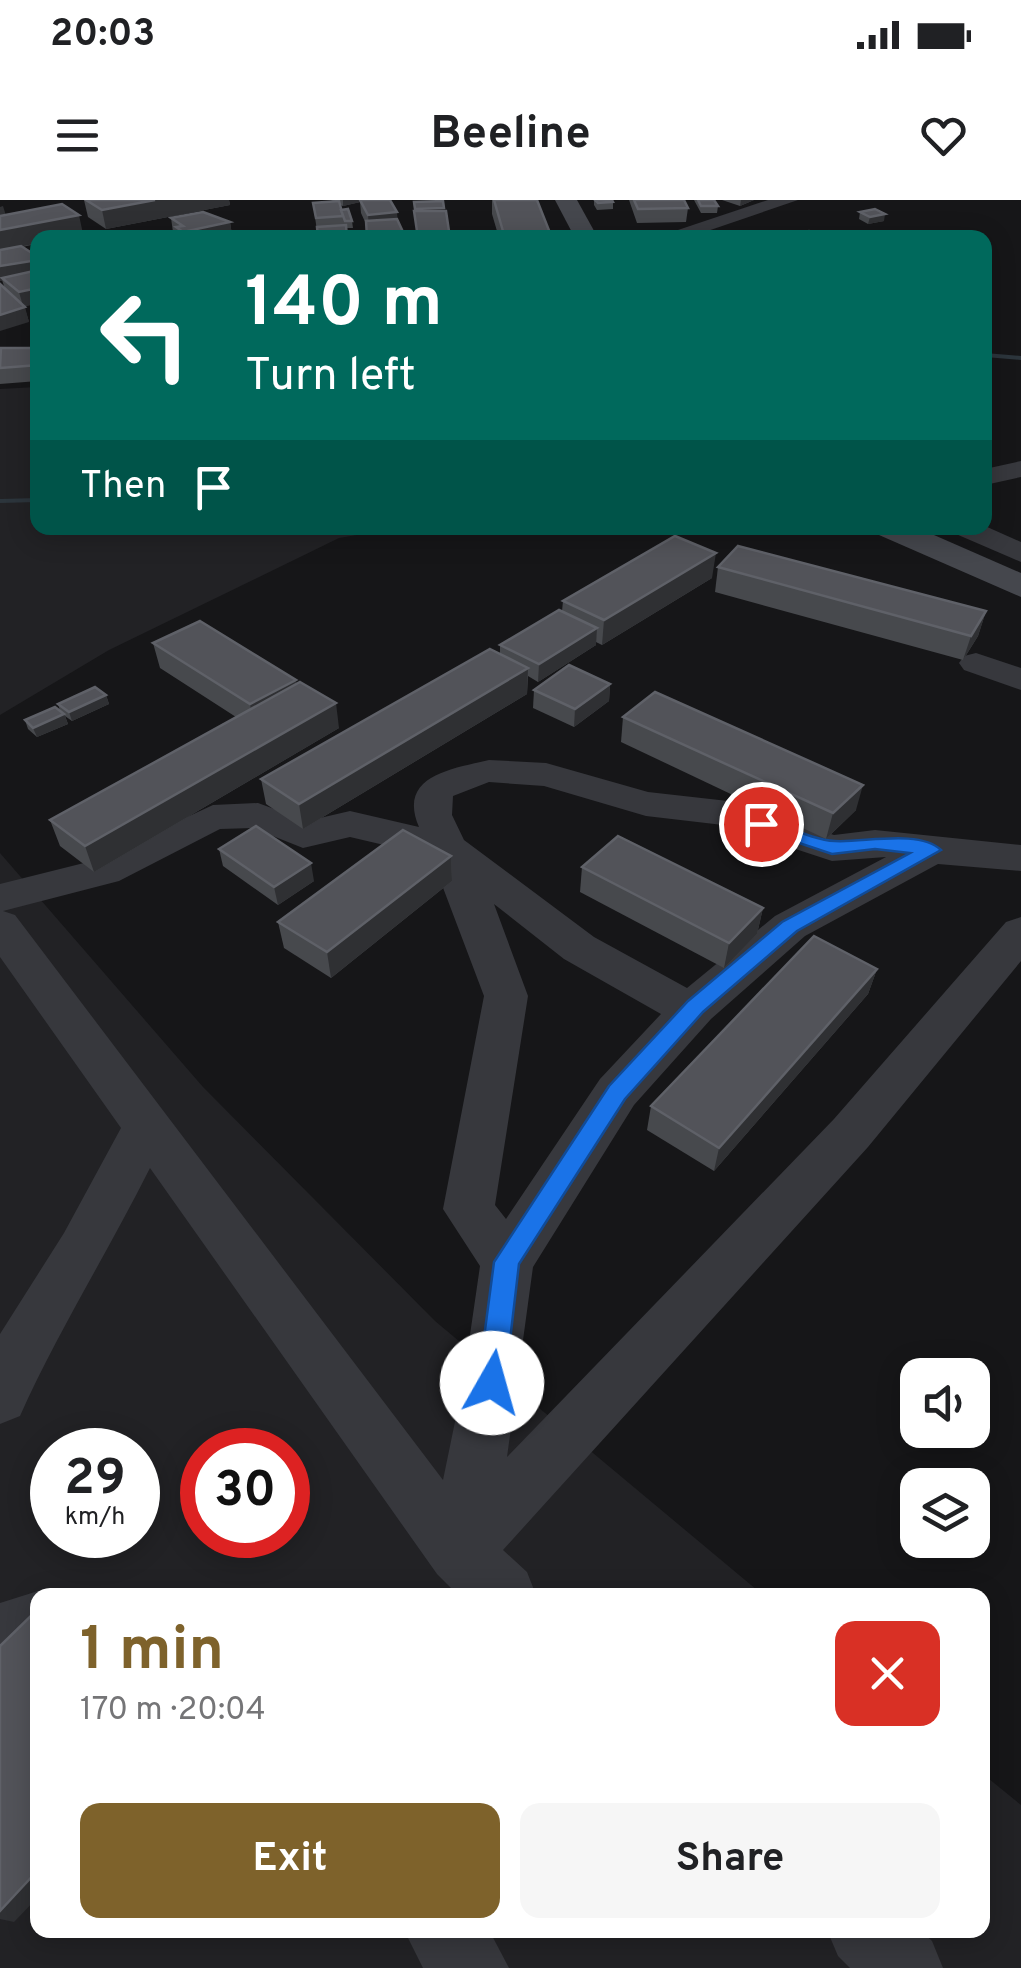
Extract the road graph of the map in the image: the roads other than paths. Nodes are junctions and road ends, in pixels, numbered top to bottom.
1 (566, 200) edge
2 (788, 200) edge
3 (583, 230) edge
4 (690, 230) edge
5 (1021, 469) edge
6 (992, 475) edge
7 (907, 535) edge
8 (982, 535) edge
9 (1021, 552) edge
10 (1021, 586) edge
11 (976, 663) edge
12 (1021, 680) edge
13 (447, 847) junction
14 (932, 850) junction
15 (1021, 858) edge
16 (0, 898) edge
17 (0, 925) edge
18 (1021, 932) edge
19 (695, 1007) junction
20 (146, 1125) junction
21 (507, 1262) junction
22 (0, 1397) edge
23 (458, 1552) junction
24 (497, 1588) edge
25 (30, 1627) edge
26 (0, 1636) edge
27 (448, 1938) edge
28 (873, 1938) edge
29 (471, 1968) edge
30 (905, 1968) edge

1 - 3 main road
2 - 4 street
5 - 6 street
7 - 10 main road
8 - 9 street
11 - 12 street
13 - 14 street
13 - 16 street
13 - 19 street
13 - 21 street
14 - 15 street
14 - 19 street
17 - 20 street
18 - 23 street
19 - 21 street
20 - 22 street
20 - 23 street
21 - 23 street
23 - 24 street
25 - 26 street
27 - 29 street
28 - 30 street

